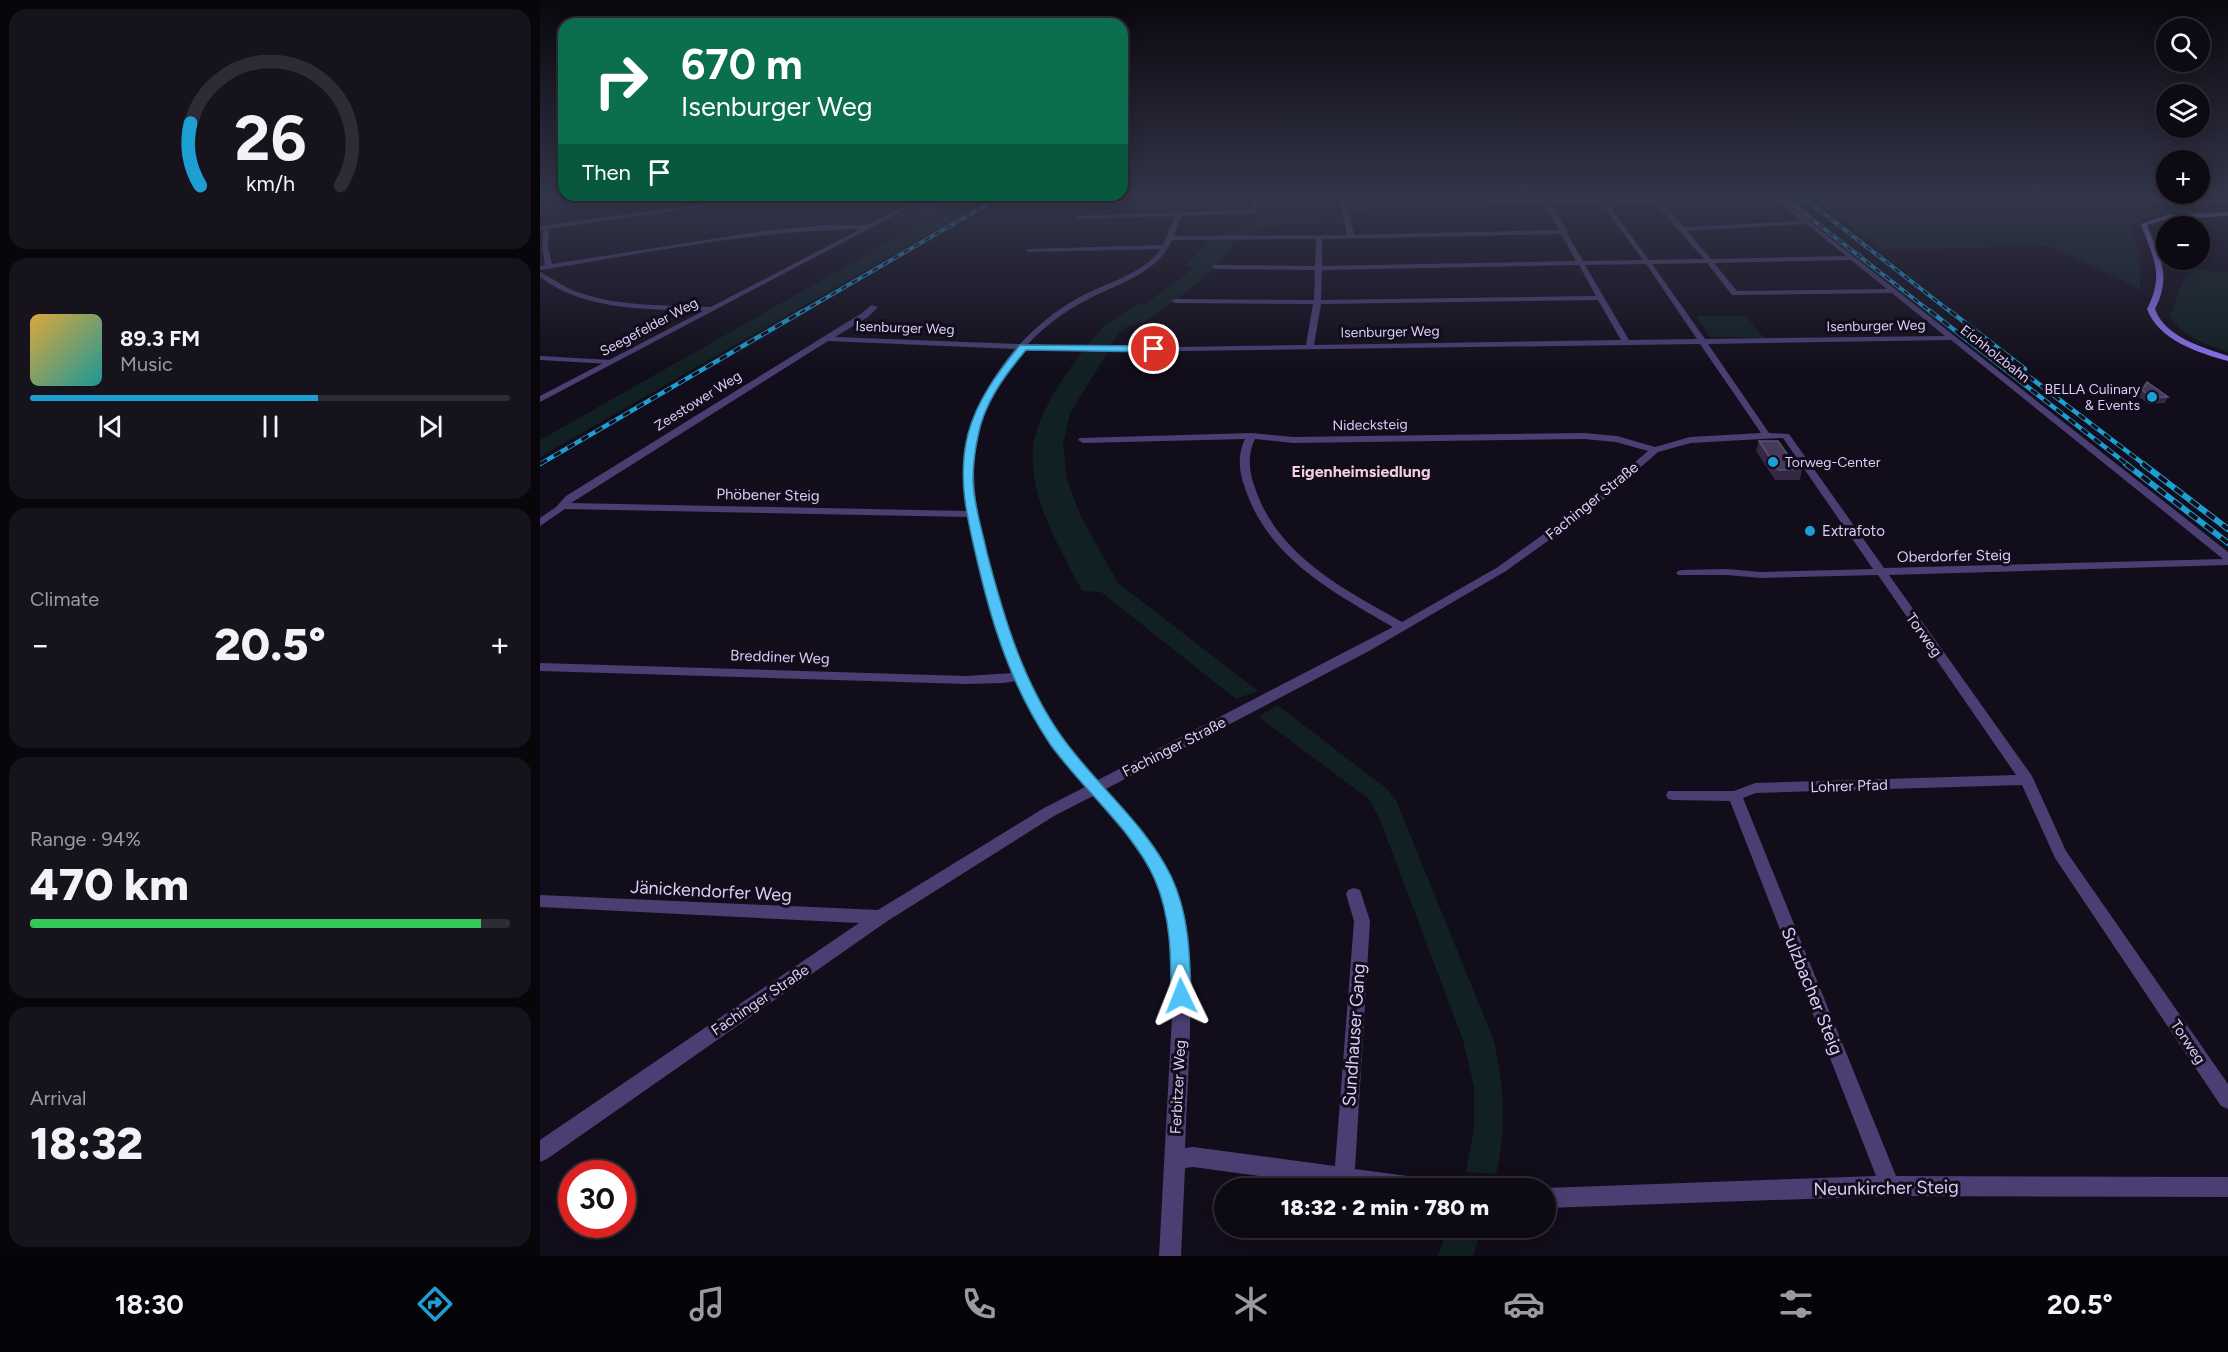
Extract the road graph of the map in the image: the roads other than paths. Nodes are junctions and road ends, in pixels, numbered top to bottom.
1 (546, 254) edge
2 (627, 254) edge
3 (818, 254) edge
4 (1162, 254) edge
5 (1318, 254) edge
6 (1578, 254) edge
7 (1641, 254) edge
8 (1703, 254) edge
9 (1847, 254) edge
10 (2155, 254) edge
11 (1852, 258) junction
12 (1709, 260) junction
13 (1647, 261) junction
14 (1583, 263) junction
15 (549, 266) junction
16 (1215, 267) dead end
17 (540, 268) edge
18 (1318, 268) junction
19 (540, 274) edge
20 (1894, 291) junction
21 (1601, 298) junction
22 (1175, 301) dead end
23 (1318, 302) junction
24 (874, 307) dead end
25 (712, 309) junction
26 (1953, 338) junction
27 (827, 339) junction
28 (1703, 341) junction
29 (1626, 342) junction
30 (1023, 347) junction
31 (1310, 347) junction
32 (540, 358) edge
33 (2228, 359) edge
34 (611, 362) junction
35 (540, 399) edge
36 (1252, 436) junction
37 (1767, 436) junction
38 (1083, 440) dead end
39 (1655, 450) junction
40 (563, 506) junction
41 (972, 514) junction
42 (540, 523) edge
43 (2228, 557) edge
44 (2228, 562) edge
45 (1881, 572) junction
46 (1682, 573) dead end
47 (1402, 627) junction
48 (540, 667) edge
49 (1019, 676) junction
50 (2027, 780) junction
51 (1095, 787) junction
52 (1672, 795) dead end
53 (1735, 796) junction
54 (1354, 894) dead end
55 (540, 901) edge
56 (880, 917) junction
57 (2228, 1100) edge
58 (540, 1152) edge
59 (1174, 1159) junction
60 (1344, 1178) joint
61 (1890, 1186) junction
62 (2228, 1187) edge
63 (1556, 1198) edge
64 (1170, 1256) edge

1 - 15 street
2 - 15 street
3 - 25 street, Seegefelder Weg
4 - 30 street, Ferbitzer Weg
5 - 18 street
6 - 14 street
7 - 13 street
8 - 12 street
9 - 11 street, Eichholzbahn
10 - 33 main road
11 - 12 street
11 - 20 street, Eichholzbahn
12 - 13 street
12 - 20 street
13 - 14 street
13 - 28 street
14 - 18 street
14 - 21 street
15 - 17 street
16 - 18 street
18 - 23 street
19 - 25 street
20 - 26 street, Eichholzbahn
21 - 23 street
21 - 29 street
22 - 23 street
23 - 31 street
24 - 27 street, Zeestower Weg
25 - 34 street, Seegefelder Weg
26 - 28 street, Isenburger Weg
26 - 43 street, Eichholzbahn
27 - 30 street, Isenburger Weg
27 - 40 street, Zeestower Weg
28 - 29 street, Isenburger Weg
28 - 37 street
29 - 31 street, Isenburger Weg
30 - 31 street, Isenburger Weg
30 - 41 street, Ferbitzer Weg
32 - 34 street
34 - 35 street, Seegefelder Weg
36 - 38 street, Nidecksteig
36 - 39 street, Nidecksteig
36 - 47 street
37 - 39 street, Fachinger Straße
37 - 45 street, Torweg
39 - 47 street, Fachinger Straße
40 - 41 street, Phöbener Steig
40 - 42 street, Zeestower Weg
41 - 49 street, Ferbitzer Weg
44 - 45 street, Oberdorfer Steig
45 - 46 street, Oberdorfer Steig
45 - 50 street, Torweg
47 - 51 street, Fachinger Straße
48 - 49 street, Breddiner Weg
49 - 51 street, Ferbitzer Weg
50 - 53 street, Lohrer Pfad
50 - 57 street, Torweg
51 - 56 street, Fachinger Straße
51 - 59 street, Ferbitzer Weg
52 - 53 street, Lohrer Pfad
53 - 61 street, Sulzbacher Steig
54 - 60 street, Sundhauser Gang
55 - 56 street, Jänickendorfer Weg
56 - 58 street, Fachinger Straße
59 - 60 street
59 - 64 street, Ferbitzer Weg
61 - 62 street, Neunkircher Steig
61 - 63 street, Neunkircher Steig

